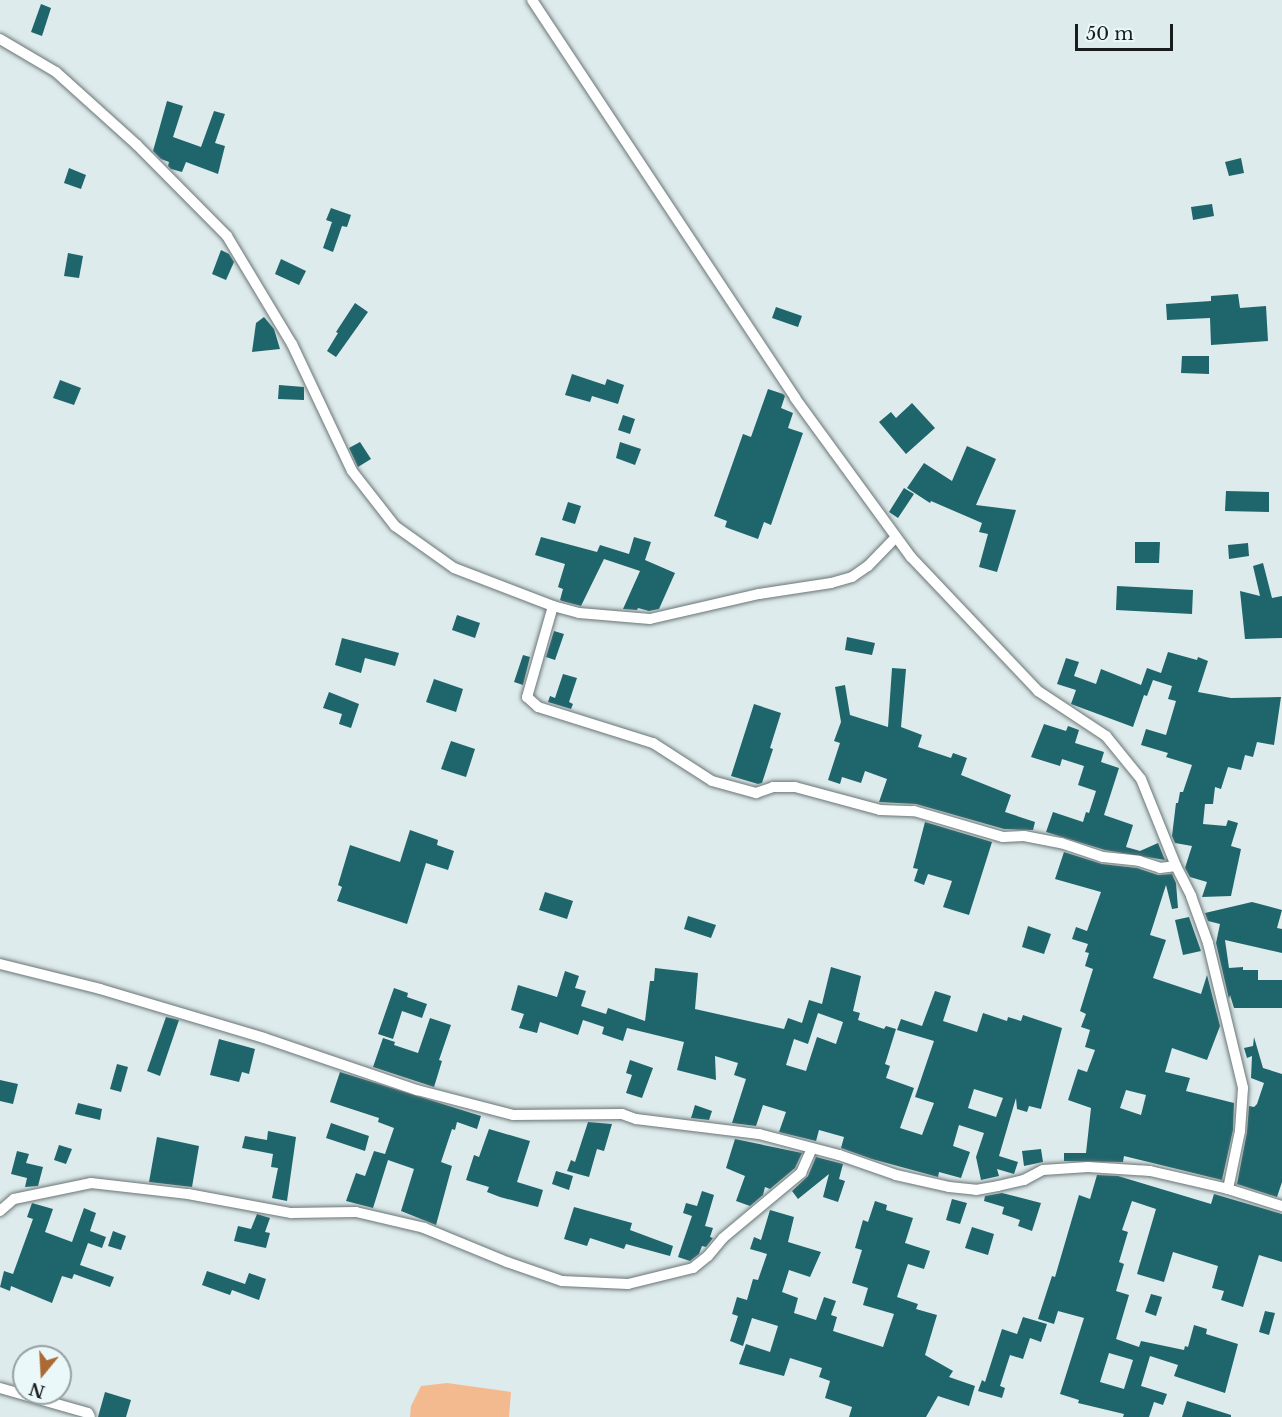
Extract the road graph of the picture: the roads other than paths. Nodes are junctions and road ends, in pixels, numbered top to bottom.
1 (531, 0) edge
2 (0, 39) edge
3 (896, 537) junction
4 (553, 606) junction
5 (1176, 866) junction
6 (0, 964) edge
7 (812, 1148) junction
8 (1228, 1189) junction
9 (1282, 1206) edge
10 (0, 1211) edge
11 (0, 1388) edge
12 (90, 1417) edge

1 - 3 street
2 - 4 street
3 - 4 street
3 - 5 street
4 - 5 street
5 - 8 street
6 - 7 street
7 - 8 street
7 - 10 street
8 - 9 street
11 - 12 street

